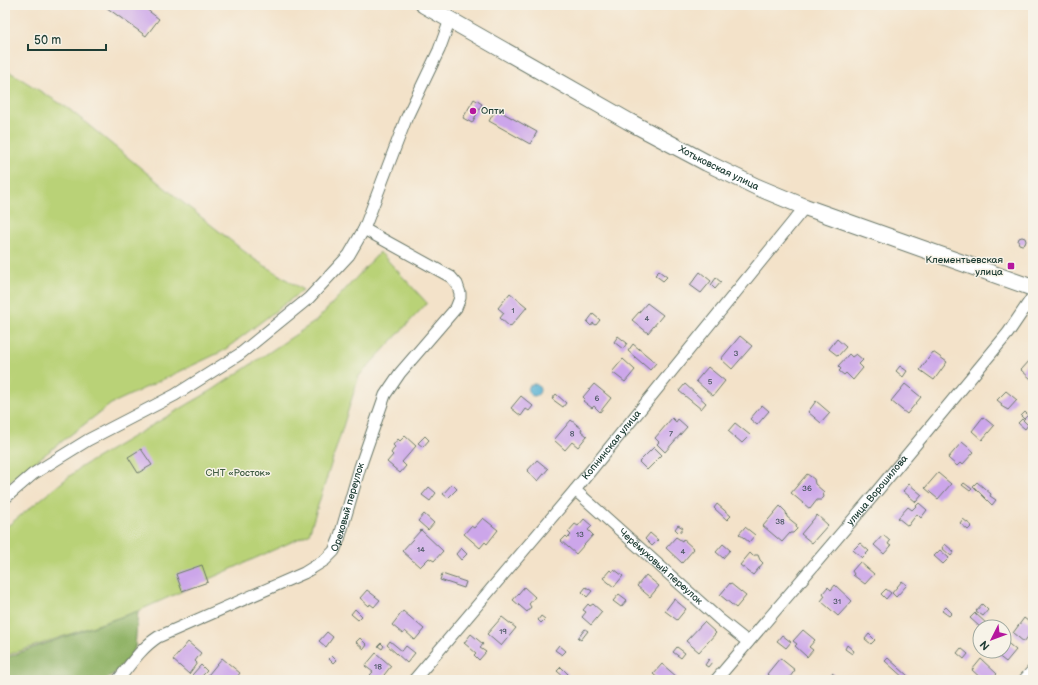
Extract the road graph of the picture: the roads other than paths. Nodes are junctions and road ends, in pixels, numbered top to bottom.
1 (424, 5) edge
2 (450, 20) junction
3 (806, 207) junction
4 (364, 229) junction
5 (1033, 288) edge
6 (1033, 296) edge
7 (575, 490) junction
8 (5, 498) edge
9 (748, 642) junction
10 (1033, 670) edge
11 (118, 680) edge
12 (414, 680) edge
13 (716, 680) edge
14 (1024, 680) edge

1 - 2 main road, Хотьковская улица
2 - 3 main road, Хотьковская улица
2 - 4 street
3 - 5 main road, Хотьковская улица
3 - 7 street, Копнинская улица
4 - 8 street
4 - 11 street, Ореховый переулок
6 - 9 street, улица Ворошилова
7 - 9 street, Черёмуховый переулок
7 - 12 street, Копнинская улица
9 - 13 street, улица Ворошилова
10 - 14 street

